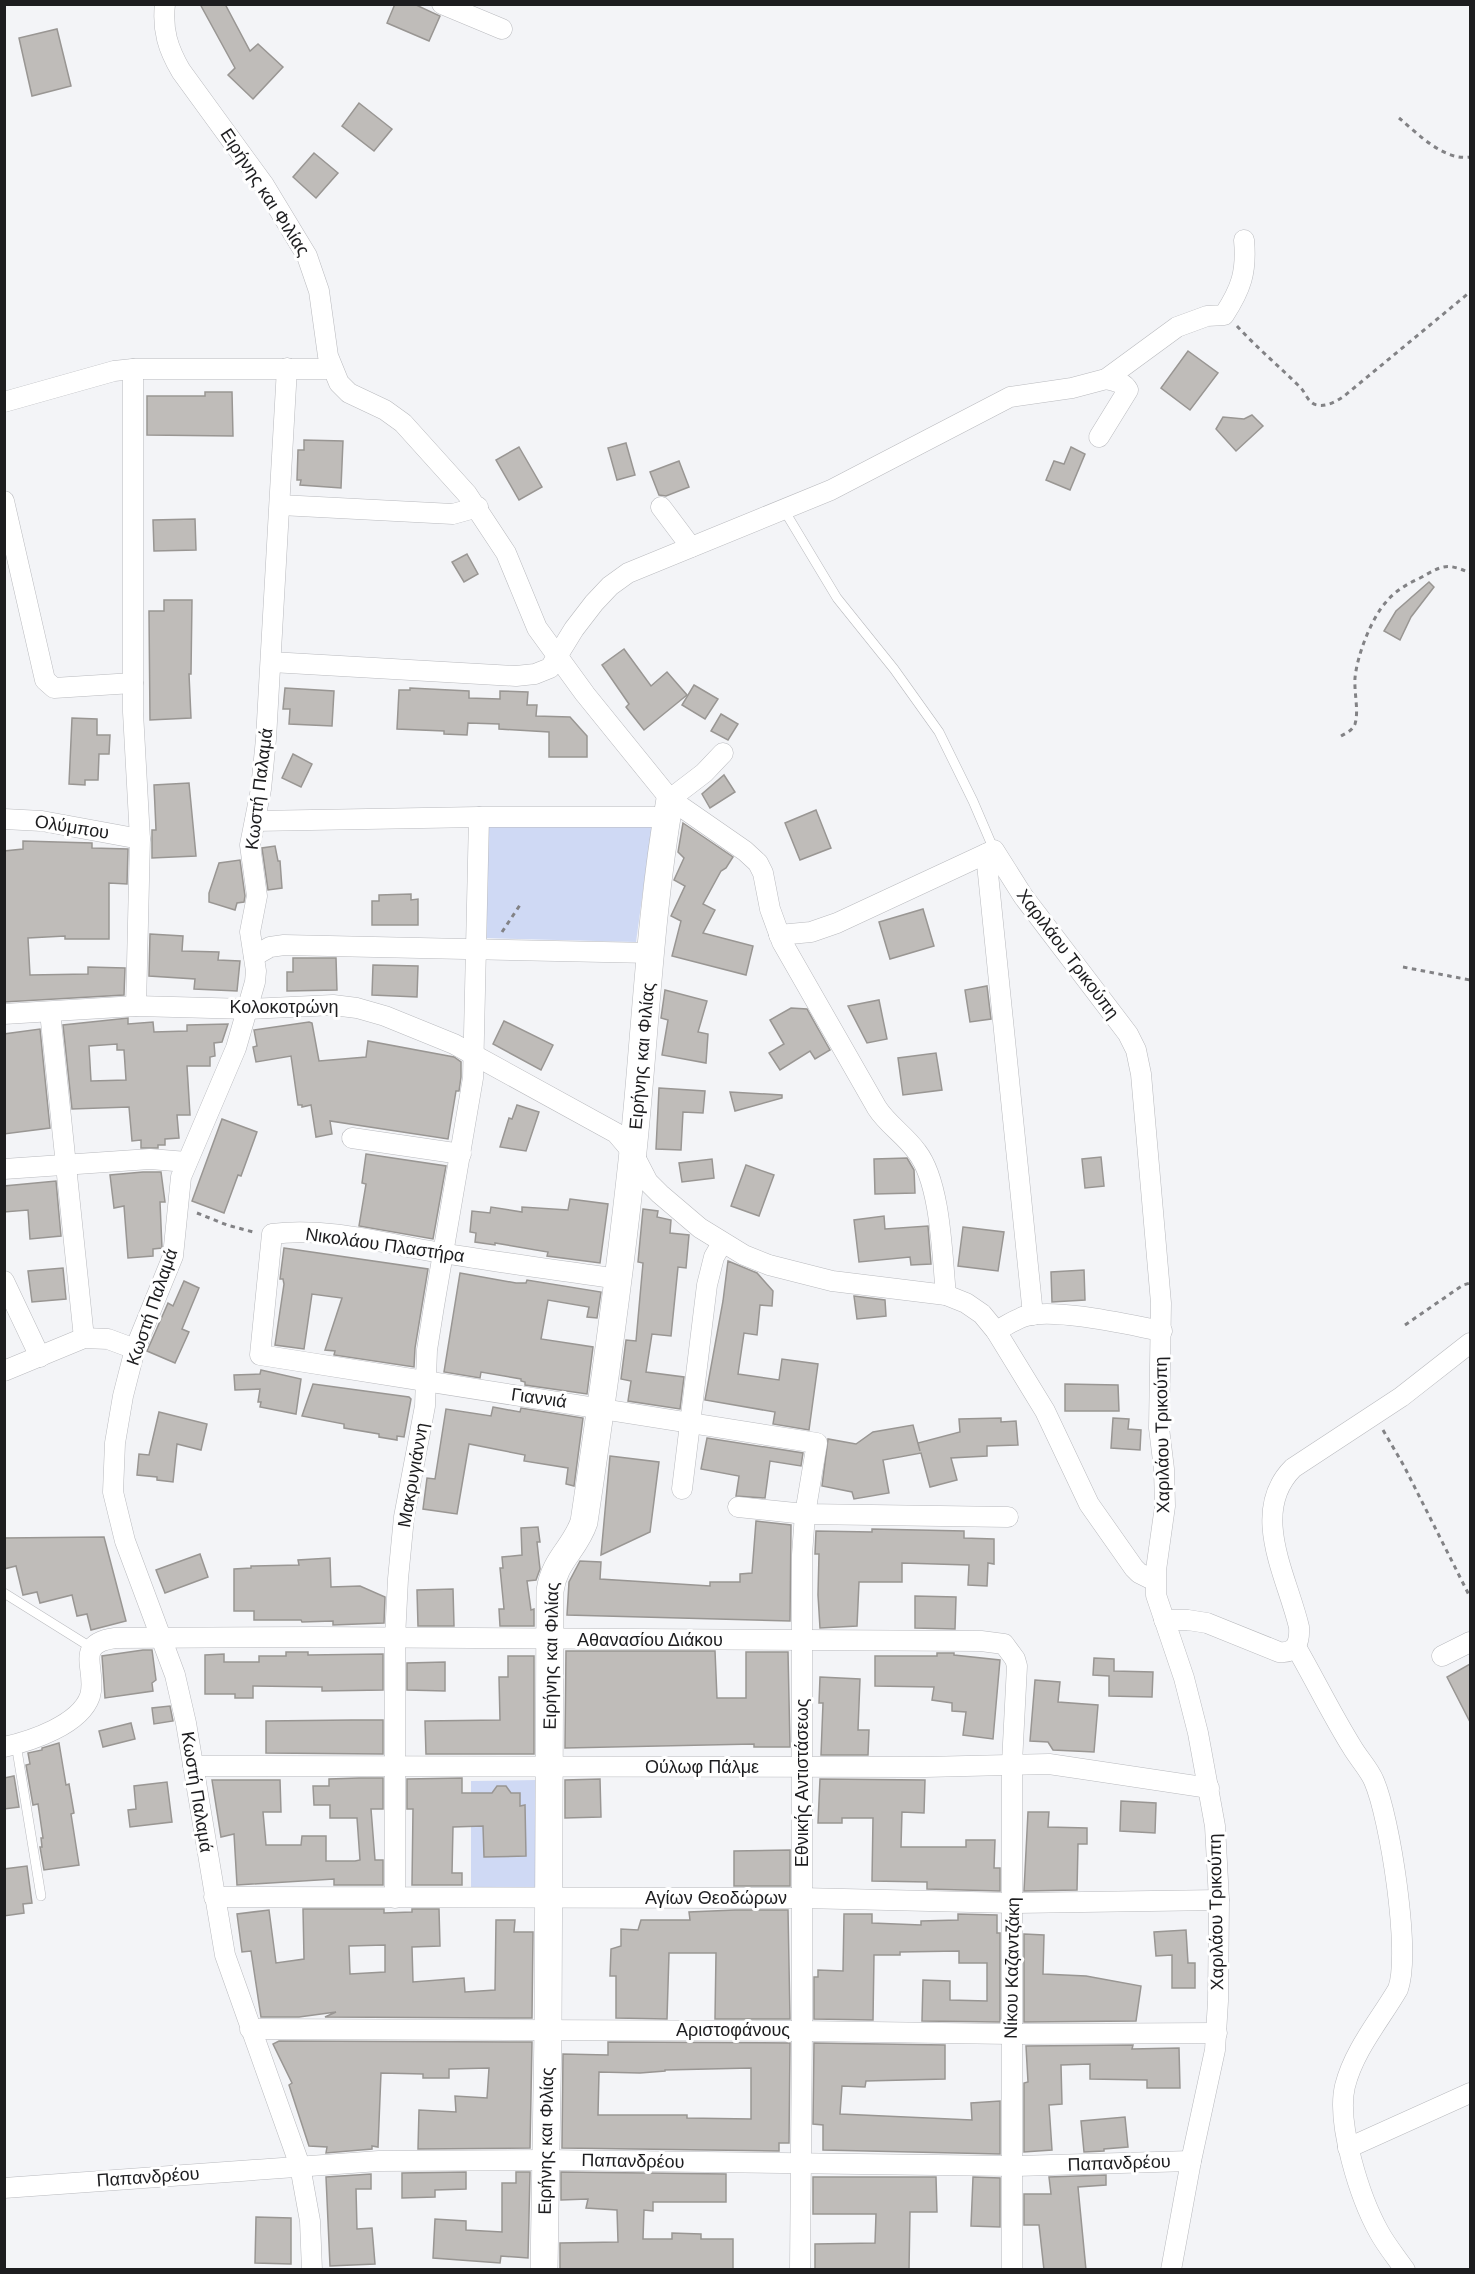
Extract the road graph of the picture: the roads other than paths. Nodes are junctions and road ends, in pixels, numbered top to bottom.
1 (165, 4) edge
2 (442, 4) edge
3 (502, 29) dead end
4 (1244, 240) dead end
5 (287, 368) junction
6 (134, 369) junction
7 (332, 369) junction
8 (1106, 379) junction
9 (4, 402) edge
10 (1099, 437) dead end
11 (4, 501) edge
12 (280, 505) junction
13 (478, 507) junction
14 (661, 507) dead end
15 (784, 510) junction
16 (691, 547) junction
17 (558, 658) junction
18 (271, 662) junction
19 (133, 683) junction
20 (723, 753) dead end
21 (668, 808) junction
22 (479, 817) junction
23 (4, 819) edge
24 (255, 821) junction
25 (140, 839) junction
26 (990, 852) junction
27 (779, 935) junction
28 (481, 948) junction
29 (651, 953) junction
30 (254, 956) junction
31 (136, 1006) junction
32 (249, 1009) junction
33 (50, 1012) junction
34 (4, 1014) edge
35 (475, 1055) junction
36 (352, 1138) dead end
37 (633, 1153) junction
38 (461, 1154) junction
39 (187, 1162) junction
40 (66, 1165) junction
41 (4, 1169) edge
42 (723, 1243) junction
43 (442, 1253) junction
44 (618, 1279) junction
45 (4, 1281) edge
46 (945, 1295) junction
47 (1033, 1315) junction
48 (996, 1331) junction
49 (1162, 1331) junction
50 (84, 1338) junction
51 (1470, 1343) edge
52 (135, 1349) junction
53 (260, 1355) joint
54 (40, 1357) junction
55 (4, 1371) edge
56 (426, 1382) junction
57 (601, 1407) junction
58 (691, 1423) junction
59 (817, 1443) joint
60 (682, 1489) dead end
61 (738, 1507) dead end
62 (805, 1514) junction
63 (1008, 1517) dead end
64 (1155, 1581) junction
65 (4, 1593) edge
66 (1164, 1620) junction
67 (163, 1638) junction
68 (395, 1638) junction
69 (802, 1639) junction
70 (549, 1640) junction
71 (1470, 1642) edge
72 (1296, 1647) junction
73 (92, 1648) junction
74 (1443, 1656) dead end
75 (1017, 1666) joint
76 (10, 1745) edge
77 (1012, 1763) junction
78 (193, 1766) junction
79 (394, 1766) junction
80 (549, 1767) junction
81 (802, 1767) junction
82 (1209, 1788) junction
83 (41, 1896) dead end
84 (214, 1897) junction
85 (549, 1897) junction
86 (395, 1898) junction
87 (802, 1898) junction
88 (1219, 1900) junction
89 (1013, 1903) junction
90 (250, 2030) junction
91 (548, 2030) junction
92 (802, 2031) junction
93 (1217, 2033) junction
94 (1011, 2034) junction
95 (1470, 2093) edge
96 (1348, 2148) junction
97 (546, 2160) junction
98 (1191, 2161) junction
99 (801, 2163) junction
100 (300, 2166) junction
101 (1013, 2166) junction
102 (4, 2188) edge
103 (312, 2270) edge
104 (544, 2270) edge
105 (800, 2270) edge
106 (1012, 2270) edge
107 (1171, 2270) edge
108 (1406, 2270) edge

1 - 7 street, Ειρήνης και Φιλίας
2 - 3 street
4 - 8 street
5 - 6 street
5 - 7 street
5 - 12 street, Κωστή Παλαμά
6 - 9 street
6 - 19 street
7 - 13 street, Ειρήνης και Φιλίας
8 - 10 street
8 - 15 street
11 - 19 street
12 - 13 street
12 - 18 street, Κωστή Παλαμά
13 - 17 street, Ειρήνης και Φιλίας
14 - 16 street
15 - 16 street
15 - 26 lane
16 - 17 street
17 - 18 street
17 - 21 street, Ειρήνης και Φιλίας
18 - 24 street, Κωστή Παλαμά
19 - 25 street
20 - 21 street
21 - 22 street
21 - 27 street
21 - 29 street, Ειρήνης και Φιλίας
22 - 24 street
22 - 28 street, Μακρυγιάννη
23 - 25 street, Ολύμπου
24 - 30 street, Κωστή Παλαμά
25 - 31 street
26 - 27 street
26 - 47 street
26 - 49 street, Χαριλάου Τρικούπη
27 - 46 street
28 - 29 street
28 - 30 street
28 - 35 street, Μακρυγιάννη
29 - 37 street, Ειρήνης και Φιλίας
30 - 32 street, Κωστή Παλαμά
31 - 32 street, Κολοκοτρώνη
31 - 33 street, Κολοκοτρώνη
32 - 35 street, Κολοκοτρώνη
32 - 39 street, Κωστή Παλαμά
33 - 34 street, Κολοκοτρώνη
33 - 40 street
35 - 37 street, Κολοκοτρώνη
35 - 38 street, Μακρυγιάννη
36 - 38 street
37 - 42 street, Κολοκοτρώνη
37 - 44 street, Ειρήνης και Φιλίας
38 - 43 street, Μακρυγιάννη
39 - 40 street
39 - 52 street, Κωστή Παλαμά
40 - 41 street
40 - 50 street
42 - 46 street, Κολοκοτρώνη
42 - 58 street
43 - 44 street, Νικολάου Πλαστήρα
43 - 53 street, Νικολάου Πλαστήρα
43 - 56 street, Μακρυγιάννη
44 - 57 street, Ειρήνης και Φιλίας
45 - 54 street
46 - 48 street, Κολοκοτρώνη
47 - 48 street
47 - 49 street
48 - 64 street, Κολοκοτρώνη
49 - 64 street, Χαριλάου Τρικούπη
50 - 52 street
50 - 54 street
51 - 72 street
52 - 67 street, Κωστή Παλαμά
53 - 56 street, Γιαννιά
54 - 55 street
56 - 57 street, Γιαννιά
56 - 68 street, Μακρυγιάννη
57 - 58 street, Γιαννιά
57 - 70 street, Ειρήνης και Φιλίας
58 - 59 street, Γιαννιά
58 - 60 street
59 - 62 street, Εθνικής Αντιστάσεως
61 - 62 street
62 - 63 street
62 - 69 street, Εθνικής Αντιστάσεως
64 - 66 street, Χαριλάου Τρικούπη
65 - 73 lane
66 - 72 street
66 - 82 street, Χαριλάου Τρικούπη
67 - 68 street, Αθανασίου Διάκου
67 - 73 street, Αθανασίου Διάκου
67 - 78 street, Κωστή Παλαμά
68 - 70 street, Αθανασίου Διάκου
68 - 79 street, Μακρυγιάννη
69 - 70 street, Αθανασίου Διάκου
69 - 75 street, Αθανασίου Διάκου
69 - 81 street, Εθνικής Αντιστάσεως
70 - 80 street, Ειρήνης και Φιλίας
71 - 74 street
72 - 96 street
73 - 76 street
75 - 77 street, Νίκου Καζαντζάκη
76 - 83 lane
77 - 81 street, Ούλωφ Πάλμε
77 - 82 street, Ούλωφ Πάλμε
77 - 89 street, Νίκου Καζαντζάκη
78 - 79 street, Ούλωφ Πάλμε
78 - 84 street, Κωστή Παλαμά
79 - 80 street, Ούλωφ Πάλμε
79 - 86 street, Μακρυγιάννη
80 - 81 street, Ούλωφ Πάλμε
80 - 85 street, Ειρήνης και Φιλίας
81 - 87 street, Εθνικής Αντιστάσεως
82 - 88 street, Χαριλάου Τρικούπη
84 - 86 street, Αγίων Θεοδώρων
84 - 90 street, Κωστή Παλαμά
85 - 86 street, Αγίων Θεοδώρων
85 - 87 street, Αγίων Θεοδώρων
85 - 91 street, Ειρήνης και Φιλίας
87 - 89 street, Αγίων Θεοδώρων
87 - 92 street, Εθνικής Αντιστάσεως
88 - 89 street, Αγίων Θεοδώρων
88 - 93 street, Χαριλάου Τρικούπη
89 - 94 street, Νίκου Καζαντζάκη
90 - 91 street, Αριστοφάνους
90 - 100 street, Κωστή Παλαμά
91 - 92 street, Αριστοφάνους
91 - 97 street, Ειρήνης και Φιλίας
92 - 94 street, Αριστοφάνους
92 - 99 street, Εθνικής Αντιστάσεως
93 - 94 street, Αριστοφάνους
93 - 98 street, Χαριλάου Τρικούπη
94 - 101 street, Νίκου Καζαντζάκη
95 - 96 street
96 - 108 street
97 - 99 street, Παπανδρέου
97 - 100 street, Παπανδρέου
97 - 104 street, Ειρήνης και Φιλίας
98 - 101 street, Παπανδρέου
98 - 107 street, Χαριλάου Τρικούπη
99 - 101 street, Παπανδρέου
99 - 105 street, Εθνικής Αντιστάσεως
100 - 102 street, Παπανδρέου
100 - 103 street, Κωστή Παλαμά
101 - 106 street, Νίκου Καζαντζάκη

